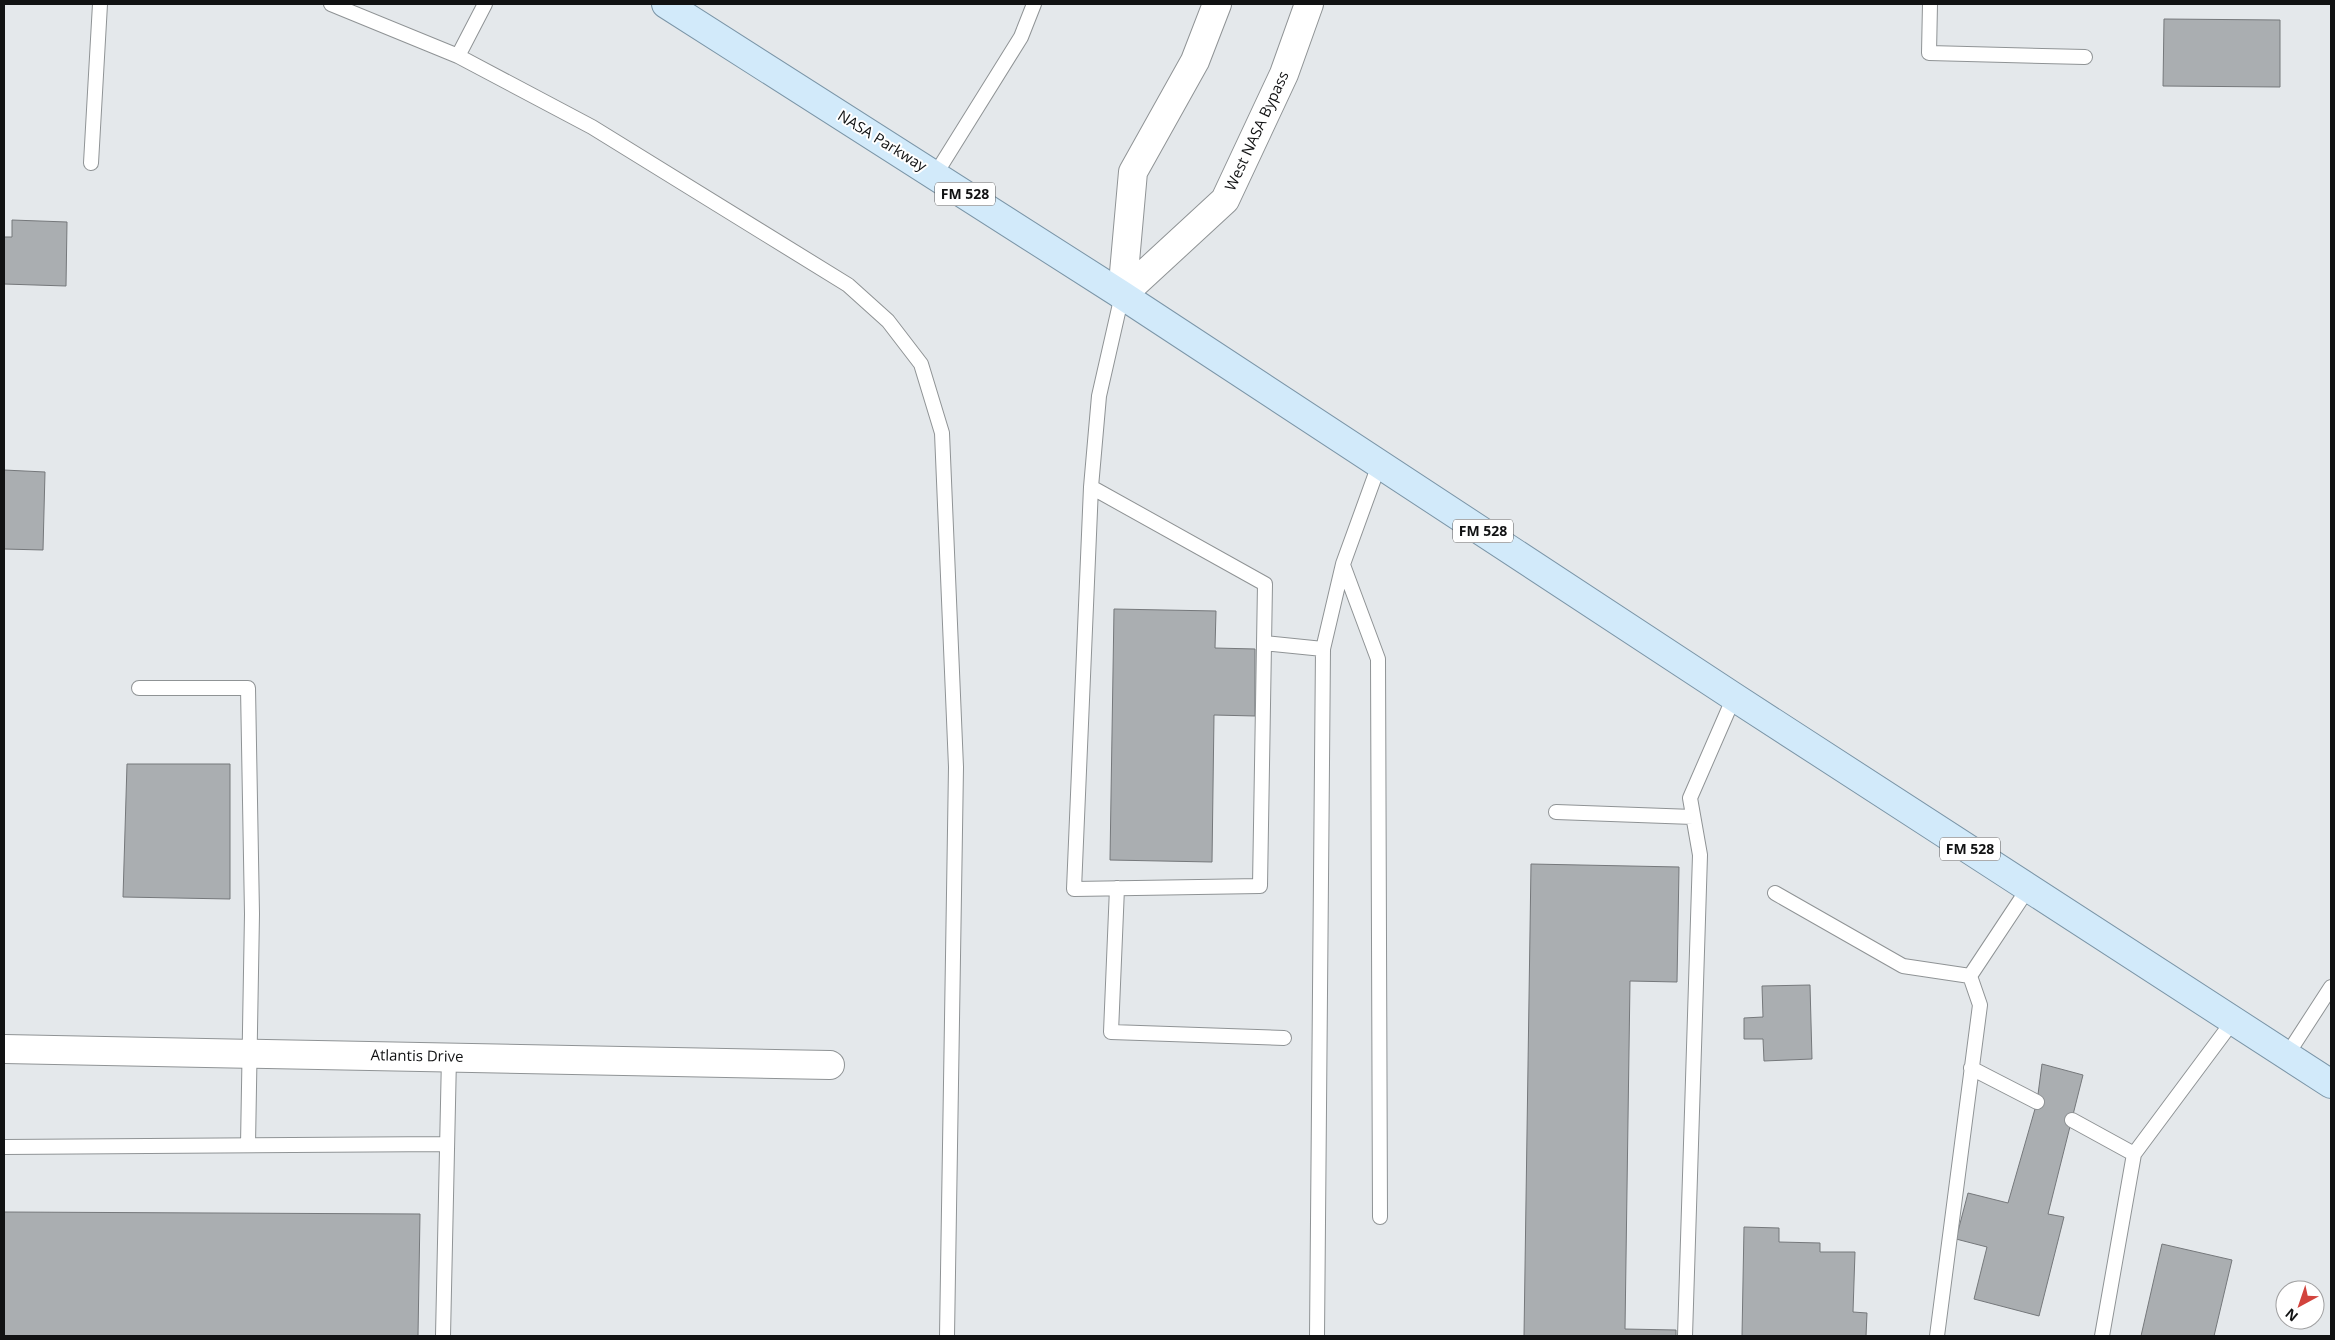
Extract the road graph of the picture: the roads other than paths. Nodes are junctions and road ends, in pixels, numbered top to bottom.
1 (100, 4) edge
2 (331, 4) edge
3 (485, 4) edge
4 (666, 4) edge
5 (1034, 4) edge
6 (1217, 4) edge
7 (1309, 4) edge
8 (1930, 4) edge
9 (458, 56) junction
10 (2085, 57) dead end
11 (92, 162) dead end
12 (935, 175) junction
13 (1122, 295) junction
14 (1380, 462) junction
15 (1091, 487) junction
16 (1343, 564) junction
17 (1264, 643) junction
18 (1323, 649) junction
19 (139, 688) dead end
20 (1734, 697) junction
21 (1556, 812) dead end
22 (1693, 817) junction
23 (2029, 887) junction
24 (1117, 888) junction
25 (1775, 893) dead end
26 (1970, 976) junction
27 (2331, 987) edge
28 (2233, 1021) junction
29 (1284, 1038) dead end
30 (4, 1049) edge
31 (250, 1054) junction
32 (2287, 1056) junction
33 (449, 1057) junction
34 (830, 1065) dead end
35 (1972, 1068) junction
36 (2331, 1084) edge
37 (2037, 1102) dead end
38 (2072, 1120) dead end
39 (447, 1144) junction
40 (248, 1145) junction
41 (4, 1147) edge
42 (2134, 1154) junction
43 (1380, 1217) dead end
44 (443, 1336) edge
45 (947, 1336) edge
46 (1317, 1336) edge
47 (1685, 1336) edge
48 (1937, 1336) edge
49 (2102, 1336) edge

1 - 11 lane
2 - 9 lane
3 - 9 lane
4 - 12 main road, NASA Parkway / FM 528
5 - 12 lane
6 - 13 street
7 - 13 street, West NASA Bypass
8 - 10 lane
9 - 45 lane
12 - 13 main road, NASA Parkway / FM 528
13 - 14 main road, FM 528
13 - 15 lane
14 - 16 lane
14 - 20 main road, FM 528
15 - 17 lane
15 - 24 lane
16 - 18 lane
16 - 43 lane
17 - 18 lane
17 - 24 lane
18 - 46 lane
19 - 31 lane
20 - 22 lane
20 - 23 main road, FM 528
21 - 22 lane
22 - 47 lane
23 - 26 lane
23 - 28 main road, FM 528
24 - 29 lane
25 - 26 lane
26 - 35 lane
27 - 32 lane
28 - 32 main road, FM 528
28 - 42 lane
30 - 31 street, Atlantis Drive
31 - 33 street, Atlantis Drive
31 - 40 lane
32 - 36 main road, FM 528
33 - 34 street, Atlantis Drive
33 - 39 lane
35 - 37 lane
35 - 48 lane
38 - 42 lane
39 - 40 lane
39 - 44 lane
40 - 41 lane
42 - 49 lane

